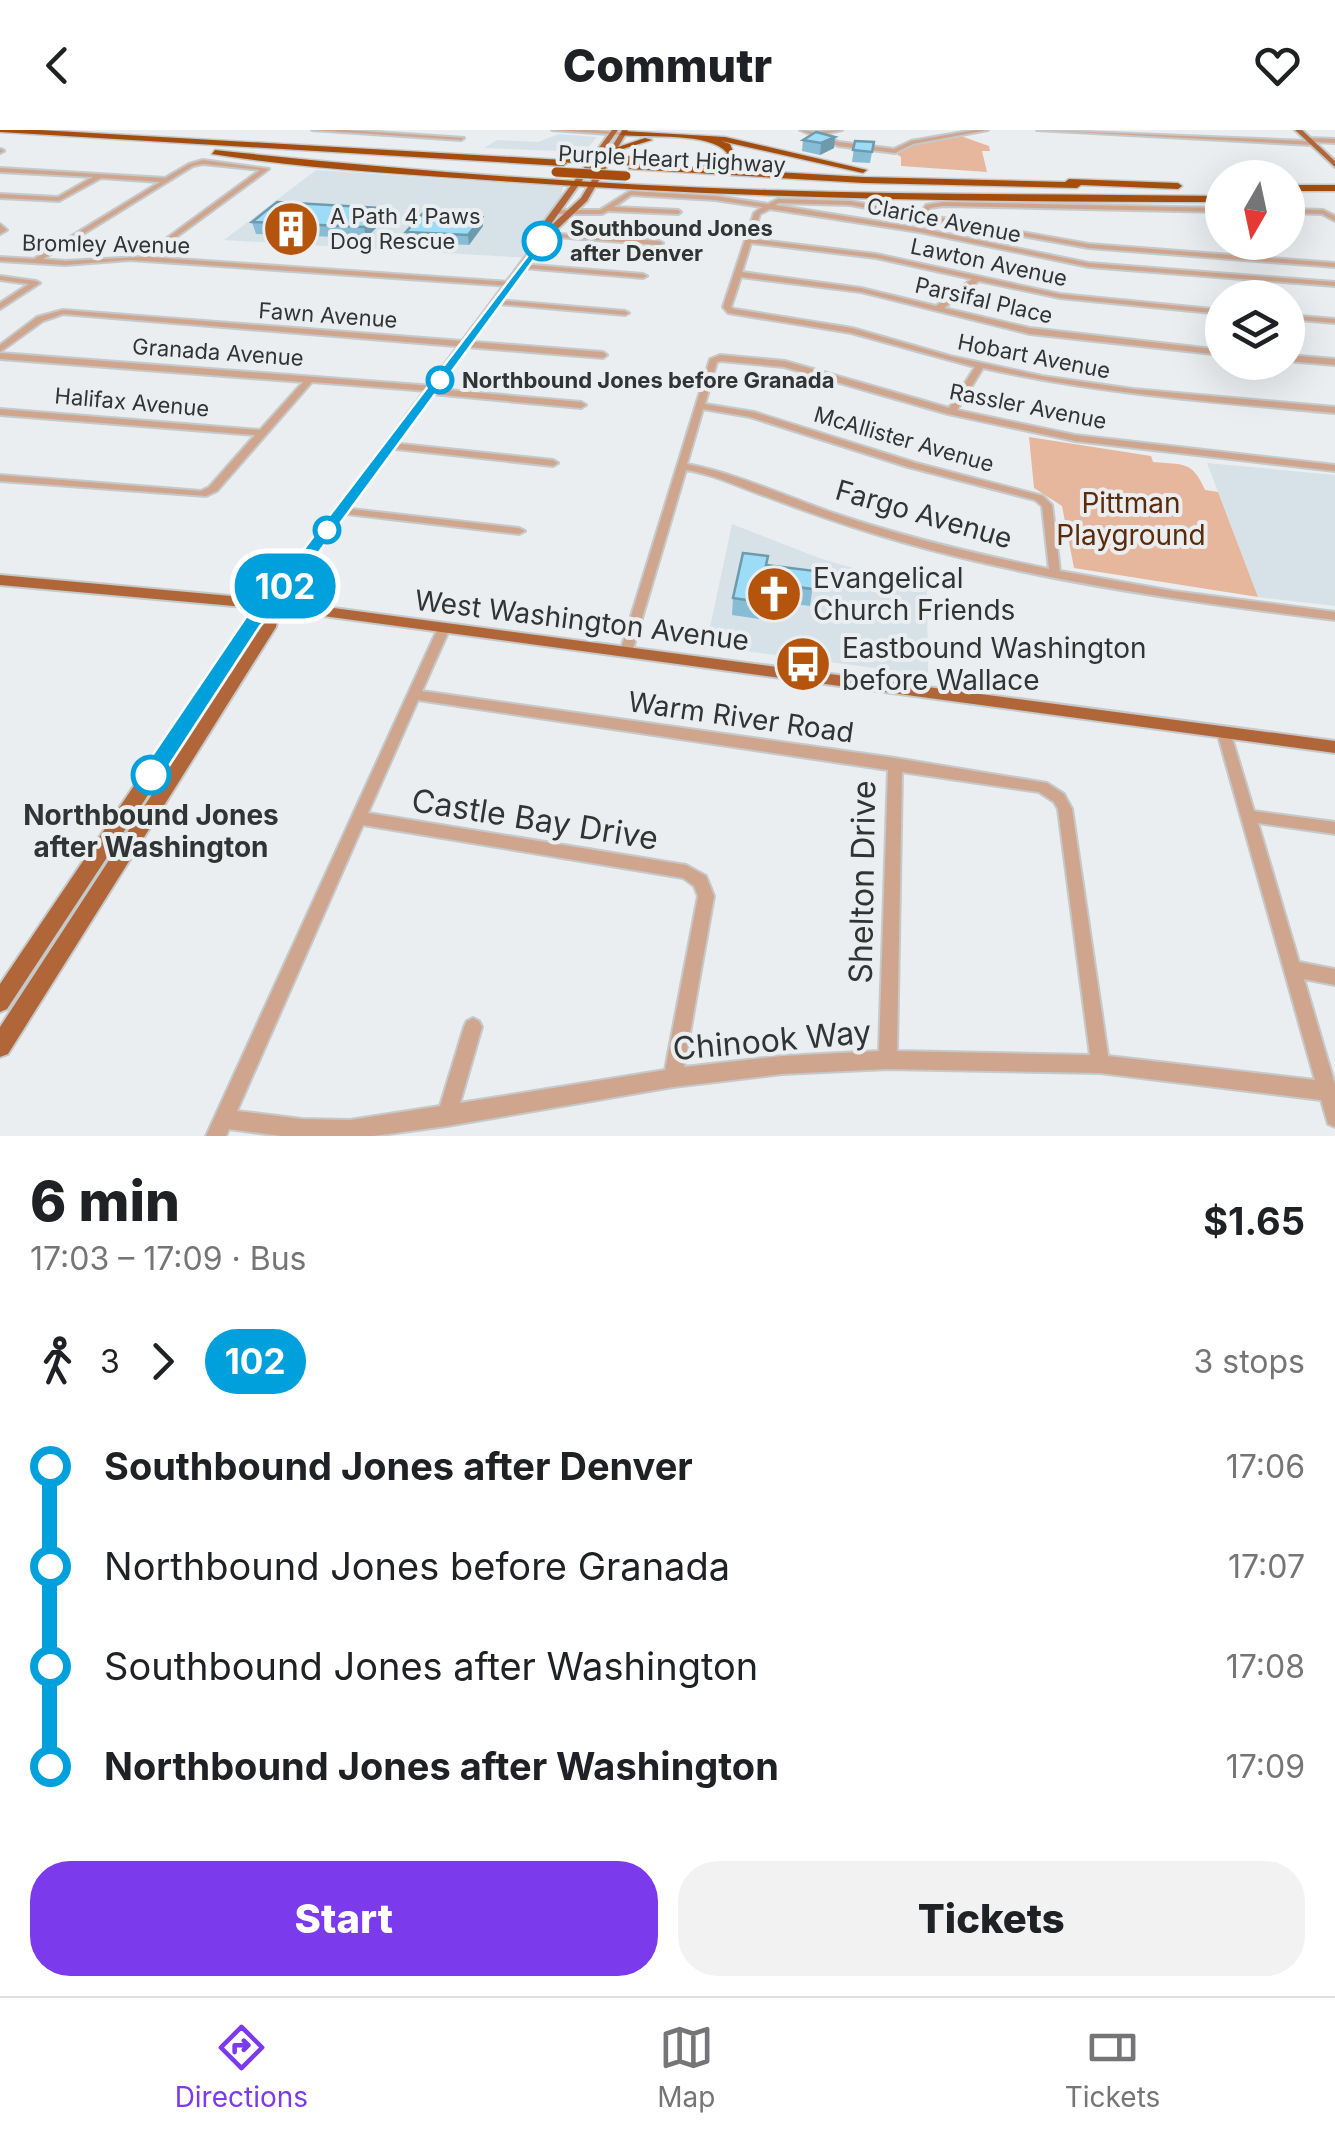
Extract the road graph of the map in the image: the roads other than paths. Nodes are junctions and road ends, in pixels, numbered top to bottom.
1 (0, 130) edge
2 (315, 130) edge
3 (554, 130) edge
4 (803, 130) edge
5 (839, 130) edge
6 (985, 130) edge
7 (1040, 130) edge
8 (1298, 130) edge
9 (396, 132) edge
10 (572, 132) edge
11 (618, 133) edge
12 (812, 135) junction
13 (462, 138) dead end
14 (663, 138) junction
15 (0, 139) edge
16 (1250, 140) junction
17 (1335, 141) edge
18 (1310, 142) junction
19 (616, 149) junction
20 (216, 152) junction
21 (1262, 152) dead end
22 (562, 164) junction
23 (1335, 164) edge
24 (0, 170) edge
25 (629, 172) junction
26 (102, 176) junction
27 (166, 180) junction
28 (575, 182) junction
29 (1183, 186) junction
30 (592, 187) junction
31 (1205, 187) edge
32 (1305, 188) edge
33 (1335, 188) edge
34 (0, 196) edge
35 (1205, 198) edge
36 (1305, 199) edge
37 (1335, 200) edge
38 (765, 207) junction
39 (610, 209) junction
40 (1205, 210) edge
41 (1305, 211) edge
42 (555, 212) junction
43 (678, 212) dead end
44 (569, 213) junction
45 (923, 214) junction
46 (1335, 219) edge
47 (546, 235) junction
48 (749, 241) junction
49 (660, 243) dead end
50 (142, 259) junction
51 (0, 260) edge
52 (35, 262) junction
53 (1335, 265) edge
54 (523, 266) junction
55 (738, 274) junction
56 (643, 276) dead end
57 (0, 278) edge
58 (977, 279) junction
59 (511, 284) junction
60 (1335, 284) edge
61 (499, 302) junction
62 (0, 307) edge
63 (938, 308) junction
64 (1205, 310) edge
65 (625, 313) dead end
66 (1305, 318) edge
67 (1335, 321) edge
68 (467, 343) junction
69 (1205, 351) edge
70 (0, 352) edge
71 (603, 355) dead end
72 (1305, 359) edge
73 (1335, 362) edge
74 (980, 366) junction
75 (310, 379) junction
76 (432, 390) junction
77 (581, 405) dead end
78 (700, 406) junction
79 (1335, 410) edge
80 (0, 412) edge
81 (951, 412) junction
82 (261, 433) junction
83 (390, 446) junction
84 (553, 463) dead end
85 (682, 466) junction
86 (1335, 468) edge
87 (0, 478) edge
88 (342, 511) junction
89 (519, 531) dead end
90 (1055, 575) junction
91 (0, 580) edge
92 (272, 604) junction
93 (1335, 616) edge
94 (444, 628) junction
95 (626, 652) junction
96 (414, 695) junction
97 (1224, 732) junction
98 (1335, 747) edge
99 (895, 764) junction
100 (1250, 816) junction
101 (359, 818) junction
102 (1335, 828) edge
103 (1292, 969) junction
104 (1335, 976) edge
105 (0, 1002) edge
106 (473, 1027) dead end
107 (0, 1046) edge
108 (888, 1060) junction
109 (1100, 1064) junction
110 (673, 1078) junction
111 (1328, 1091) junction
112 (447, 1116) junction
113 (1335, 1116) edge
114 (220, 1127) edge

1 - 22 highway, Purple Heart Highway
2 - 9 street
3 - 10 street
4 - 12 street
5 - 12 street
6 - 12 street
7 - 16 street
8 - 18 main road
9 - 13 street
10 - 11 street
11 - 14 highway
11 - 19 main road
11 - 28 main road
11 - 29 highway
14 - 19 highway
14 - 25 highway
15 - 20 highway, Purple Heart Highway
16 - 18 street
16 - 21 street
17 - 18 street
18 - 23 main road
19 - 30 main road
20 - 22 highway, Purple Heart Highway
20 - 28 highway
22 - 25 highway, Purple Heart Highway, bridge
22 - 25 highway, bridge
24 - 26 street
25 - 29 highway, Purple Heart Highway
25 - 30 highway
25 - 35 highway
26 - 27 street
26 - 34 street
27 - 50 street
27 - 52 street
28 - 30 highway
28 - 42 main road
29 - 31 highway, Purple Heart Highway
30 - 44 main road
32 - 33 highway
36 - 37 highway
38 - 39 street, Clarice Avenue
38 - 45 street
38 - 48 street
38 - 60 street, Clarice Avenue
39 - 43 street
39 - 44 street, Clarice Avenue
40 - 45 street
41 - 46 street
42 - 44 street, Clarice Avenue
42 - 47 main road
44 - 47 main road
45 - 53 street
47 - 49 street
47 - 54 main road
48 - 55 street
48 - 58 street, Lawton Avenue
50 - 52 street, Bromley Avenue
50 - 59 street, Bromley Avenue
51 - 52 street, Bromley Avenue
54 - 56 street
54 - 59 main road
55 - 63 street, Parsifal Place
55 - 74 street, Hobart Avenue
57 - 62 street
58 - 63 street
58 - 64 street, Lawton Avenue
59 - 61 main road
61 - 65 street
61 - 68 main road
63 - 69 street, Parsifal Place
66 - 67 street
68 - 70 street, Fawn Avenue
68 - 71 street, Fawn Avenue
68 - 76 main road
70 - 75 street, Granada Avenue
72 - 73 street
74 - 79 street, Hobart Avenue
74 - 81 street
75 - 76 street, Granada Avenue
75 - 82 street
76 - 77 street, Granada Avenue
76 - 83 main road
78 - 81 street, Rassler Avenue
78 - 85 street
78 - 90 street, McAllister Avenue
80 - 82 street, Halifax Avenue
81 - 86 street, Rassler Avenue
82 - 87 street
83 - 84 street
83 - 88 main road
85 - 90 street, Fargo Avenue
85 - 95 street
88 - 89 street
88 - 92 main road
90 - 93 street, Fargo Avenue
91 - 92 main road, West Washington Avenue
92 - 94 main road, West Washington Avenue
92 - 105 main road
92 - 107 main road
94 - 95 main road, West Washington Avenue
94 - 96 street
95 - 97 main road, West Washington Avenue
96 - 99 street, Warm River Road
96 - 101 street
97 - 98 main road, West Washington Avenue
97 - 100 street
99 - 108 street, Shelton Drive
99 - 109 street, Warm River Road
100 - 102 street
100 - 103 street
101 - 110 street, Castle Bay Drive
101 - 114 street
103 - 104 street
103 - 111 street
106 - 112 street
108 - 109 street, Chinook Way
108 - 110 street, Chinook Way
109 - 111 street, Chinook Way
110 - 112 street, Chinook Way
111 - 113 street
112 - 114 street, Chinook Way

